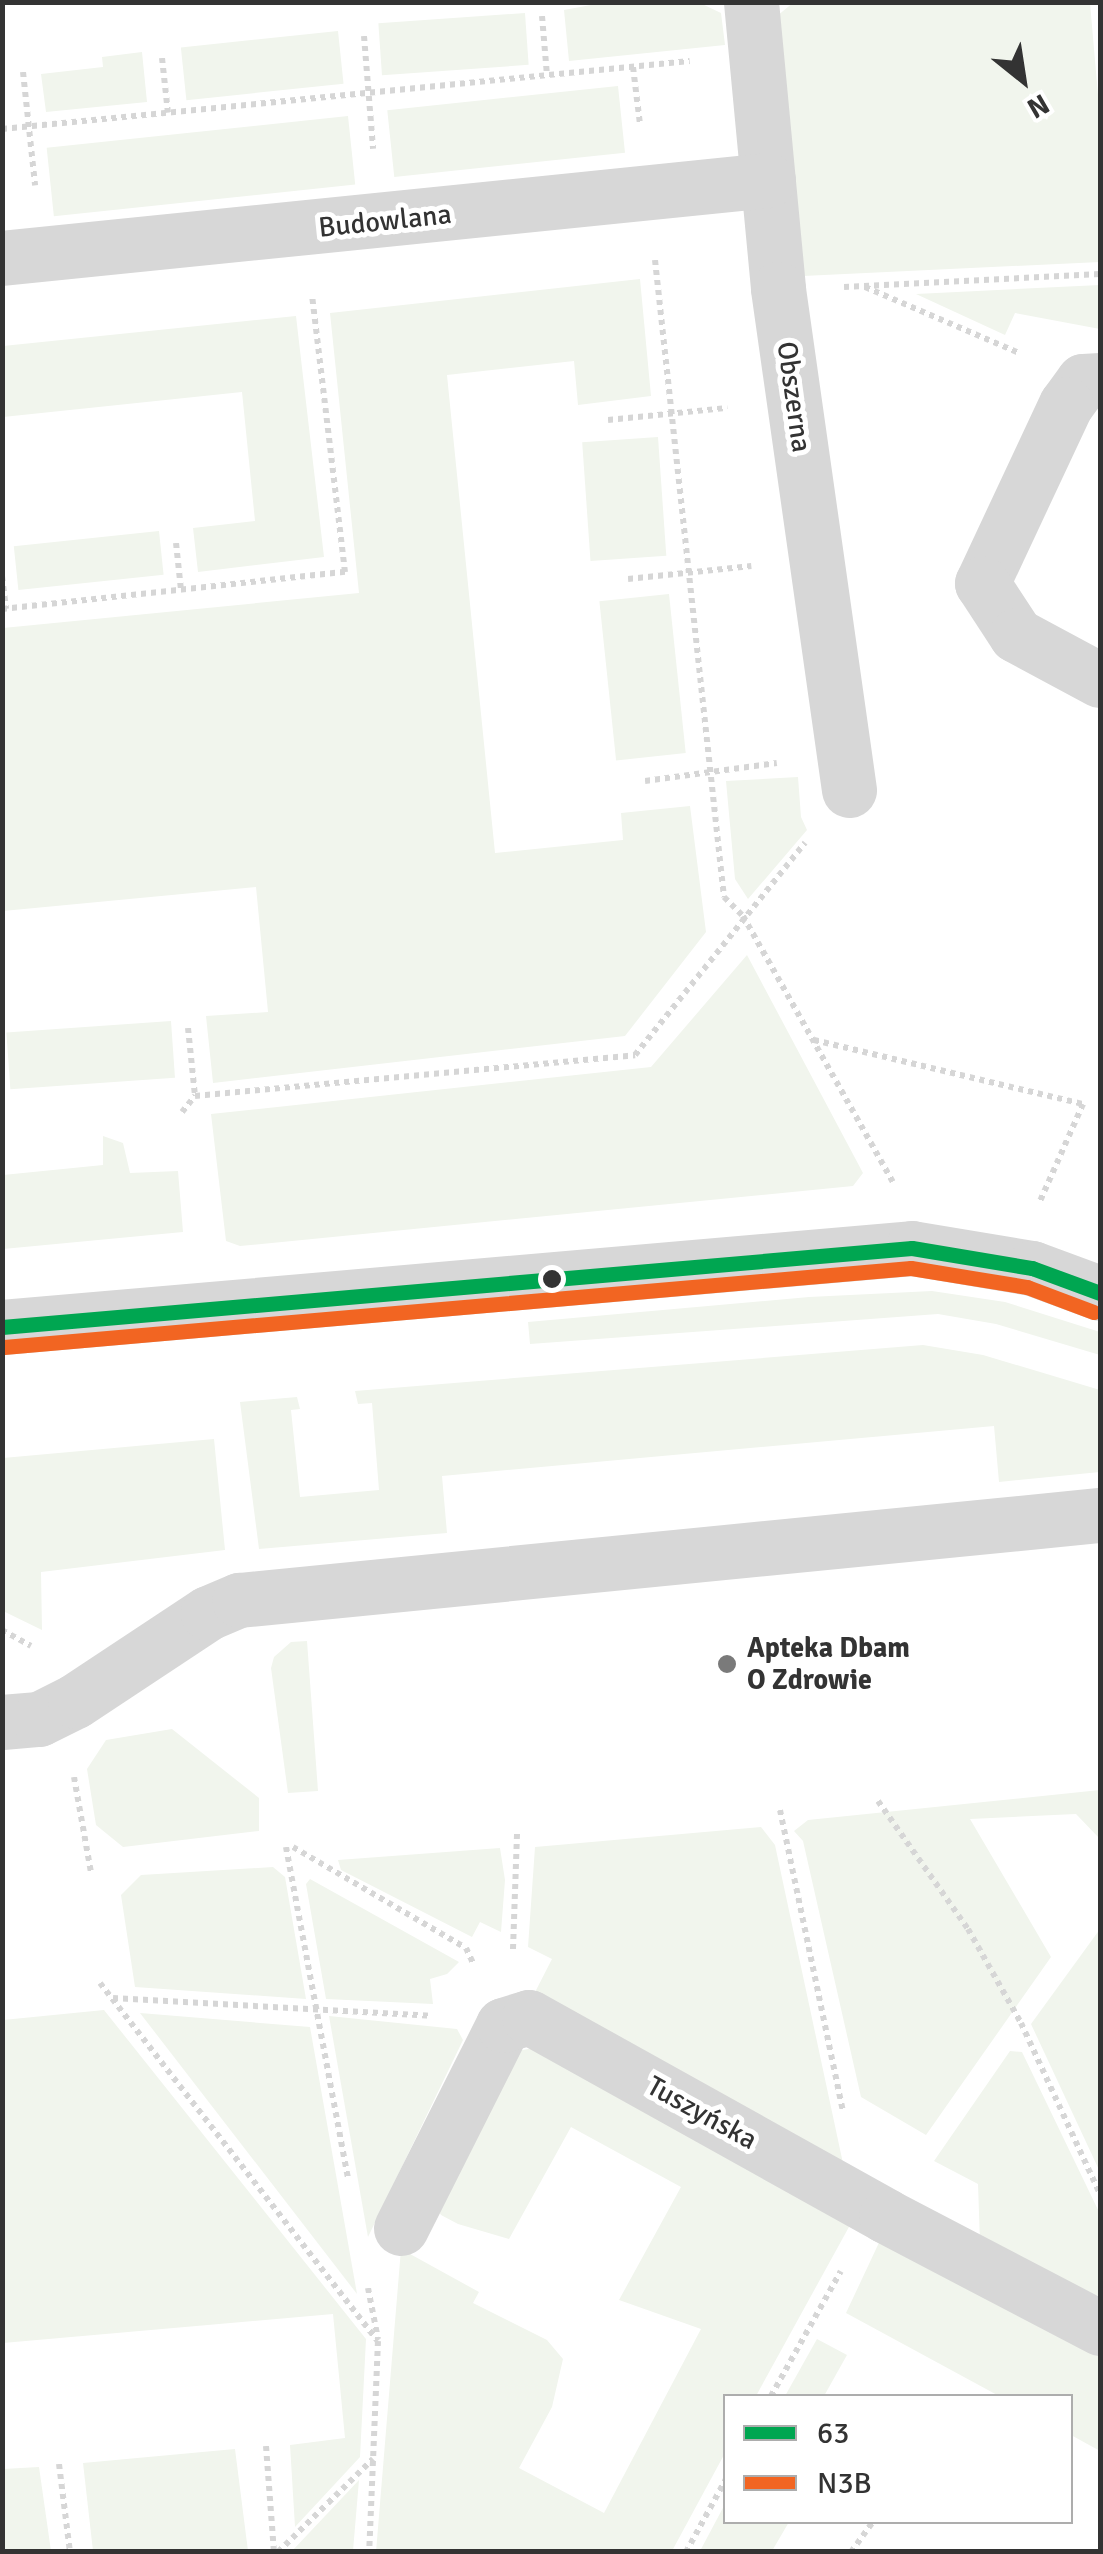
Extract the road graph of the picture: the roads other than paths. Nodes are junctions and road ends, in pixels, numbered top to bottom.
1 (754, 28) edge
2 (768, 180) junction
3 (2, 258) edge
4 (1092, 381) edge
5 (1100, 680) edge
6 (849, 790) road end
7 (1100, 1293) edge
8 (2, 1327) edge
9 (1100, 1515) edge
10 (2, 1722) edge
11 (401, 2228) dead end
12 (1100, 2328) edge

1 - 2 street, Obszerna
2 - 3 street, Budowlana
2 - 6 street, Obszerna
4 - 5 street
7 - 8 street
9 - 10 street
11 - 12 street, Tuszyńska

